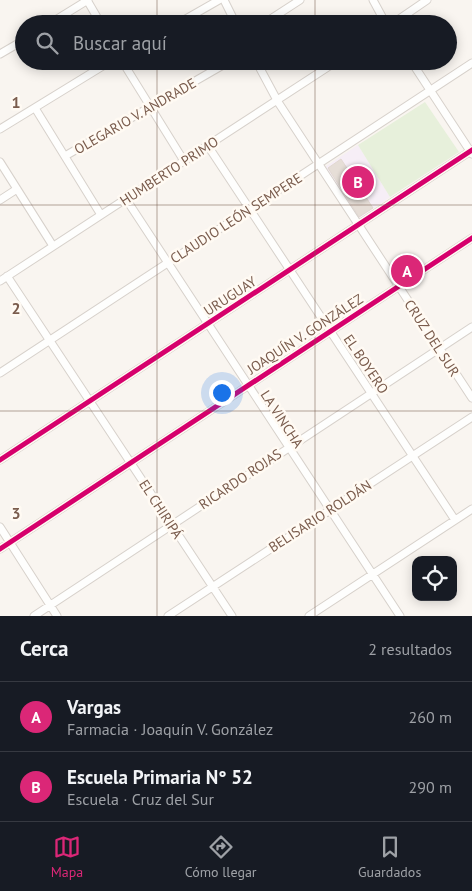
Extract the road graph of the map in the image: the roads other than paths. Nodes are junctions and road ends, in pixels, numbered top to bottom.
1 (87, 0) edge
2 (219, 0) edge
3 (224, 0) edge
4 (300, 0) edge
5 (374, 0) edge
6 (427, 0) edge
7 (63, 15) edge
8 (95, 15) edge
9 (193, 15) edge
10 (232, 15) edge
11 (277, 15) edge
12 (382, 15) edge
13 (405, 15) edge
14 (15, 45) edge
15 (0, 54) edge
16 (472, 63) edge
17 (96, 70) edge
18 (127, 70) edge
19 (215, 70) edge
20 (261, 70) edge
21 (324, 70) edge
22 (417, 70) edge
23 (430, 91) junction
24 (278, 102) junction
25 (35, 108) junction
26 (150, 108) junction
27 (0, 129) edge
28 (208, 146) junction
29 (471, 152) edge
30 (65, 156) junction
31 (184, 161) junction
32 (0, 162) edge
33 (319, 163) junction
34 (17, 190) junction
35 (126, 199) junction
36 (0, 200) edge
37 (250, 208) junction
38 (101, 215) junction
39 (358, 225) junction
40 (472, 238) edge
41 (53, 246) junction
42 (167, 263) junction
43 (290, 270) junction
44 (7, 276) junction
45 (0, 281) edge
46 (399, 286) junction
47 (207, 325) junction
48 (472, 327) edge
49 (330, 331) junction
50 (50, 340) junction
51 (439, 348) junction
52 (0, 373) edge
53 (248, 385) junction
54 (372, 393) junction
55 (472, 398) edge
56 (90, 401) junction
57 (472, 417) edge
58 (288, 448) junction
59 (414, 455) junction
60 (0, 460) edge
61 (131, 463) junction
62 (472, 509) edge
63 (329, 510) junction
64 (455, 520) junction
65 (171, 525) junction
66 (0, 527) edge
67 (10, 542) junction
68 (0, 549) edge
69 (372, 575) junction
70 (212, 586) junction
71 (50, 606) junction
72 (34, 616) edge
73 (57, 616) edge
74 (168, 616) edge
75 (232, 616) edge
76 (309, 616) edge
77 (400, 616) edge

1 - 7 street
1 - 8 street
2 - 9 street
3 - 10 street
4 - 11 street
5 - 12 street
6 - 13 street
14 - 15 street
16 - 23 street, CLAUDIO LEÓN SEMPERE
17 - 25 street
18 - 26 street
19 - 26 street, OLEGARIO V. ANDRADE
20 - 24 street, CRUZ DEL SUR
21 - 24 street, HUMBERTO PRIMO
22 - 23 street
23 - 29 street
23 - 33 street, CLAUDIO LEÓN SEMPERE
24 - 28 street, HUMBERTO PRIMO
24 - 33 street, CRUZ DEL SUR
25 - 27 street
25 - 30 street
26 - 30 street, OLEGARIO V. ANDRADE
26 - 31 street
28 - 31 street, HUMBERTO PRIMO
28 - 37 street, EL BOYERO
29 - 39 street, URUGUAY
30 - 38 street
31 - 35 street, HUMBERTO PRIMO
32 - 34 street
33 - 37 street, CLAUDIO LEÓN SEMPERE
33 - 39 street, CRUZ DEL SUR
34 - 36 street
34 - 41 street
35 - 38 street, HUMBERTO PRIMO
35 - 42 street, LA VINCHA
37 - 42 street, CLAUDIO LEÓN SEMPERE
37 - 43 street, EL BOYERO
38 - 41 street, HUMBERTO PRIMO
39 - 43 street, URUGUAY
39 - 46 street, CRUZ DEL SUR
40 - 46 street, JOAQUÍN V. GONZÁLEZ
41 - 44 street, HUMBERTO PRIMO
42 - 47 street, LA VINCHA
42 - 50 street, CLAUDIO LEÓN SEMPERE
43 - 47 street, URUGUAY
43 - 49 street, EL BOYERO
44 - 45 street, HUMBERTO PRIMO
44 - 50 street, EL CHIRIPÁ
46 - 49 street, JOAQUÍN V. GONZÁLEZ
46 - 51 street, CRUZ DEL SUR
47 - 53 street, LA VINCHA
47 - 56 street, URUGUAY
48 - 51 street, RICARDO ROJAS
49 - 53 street, JOAQUÍN V. GONZÁLEZ
49 - 54 street, EL BOYERO
50 - 52 street, CLAUDIO LEÓN SEMPERE
50 - 56 street, EL CHIRIPÁ
51 - 54 street, RICARDO ROJAS
51 - 55 street, CRUZ DEL SUR
53 - 58 street, LA VINCHA
53 - 61 street, JOAQUÍN V. GONZÁLEZ
54 - 58 street, RICARDO ROJAS
54 - 59 street, EL BOYERO
56 - 60 street, URUGUAY
56 - 61 street, EL CHIRIPÁ
57 - 59 street, BELISARIO ROLDÁN
58 - 63 street, LA VINCHA
58 - 65 street, RICARDO ROJAS
59 - 63 street, BELISARIO ROLDÁN
59 - 64 street, EL BOYERO
61 - 65 street, EL CHIRIPÁ
61 - 67 street, JOAQUÍN V. GONZÁLEZ
62 - 64 street
63 - 69 street, LA VINCHA
63 - 70 street, BELISARIO ROLDÁN
64 - 69 street
65 - 70 street, EL CHIRIPÁ
65 - 71 street, RICARDO ROJAS
66 - 67 street
67 - 68 street, JOAQUÍN V. GONZÁLEZ
67 - 71 street
69 - 76 street
69 - 77 street, LA VINCHA
70 - 74 street, BELISARIO ROLDÁN
70 - 75 street, EL CHIRIPÁ
71 - 72 street, RICARDO ROJAS
71 - 73 street

